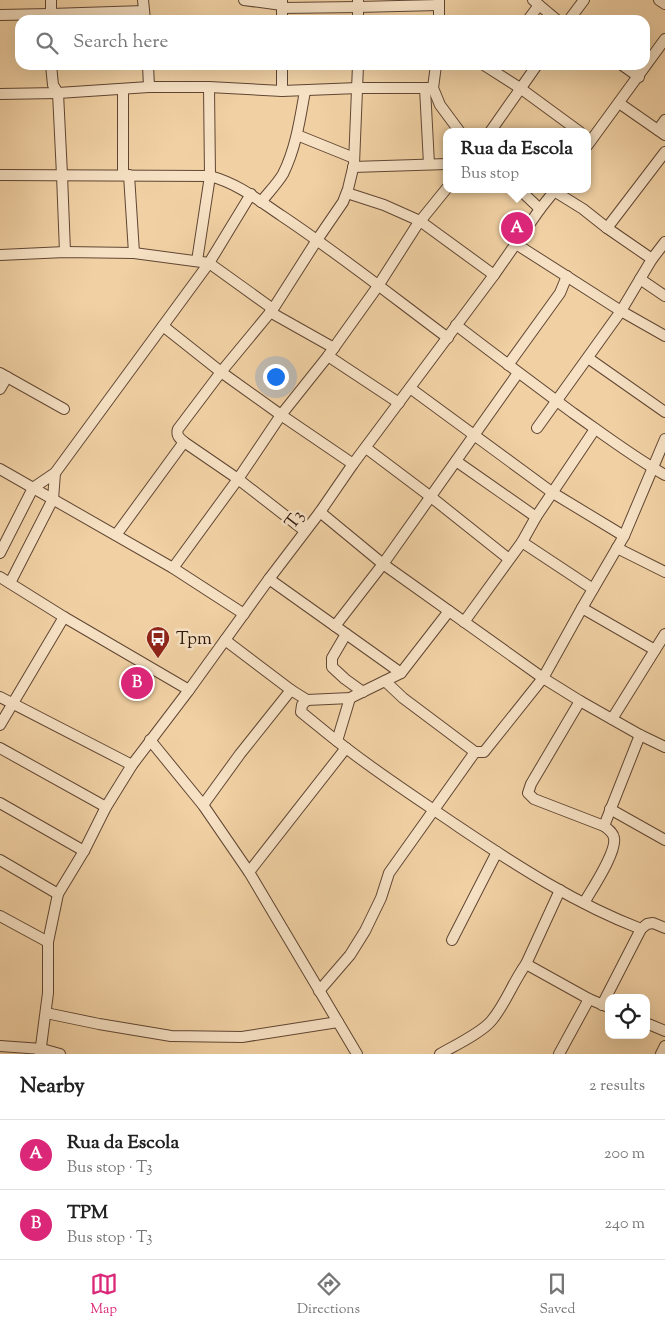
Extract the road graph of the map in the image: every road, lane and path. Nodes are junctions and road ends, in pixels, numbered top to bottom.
1 (51, 0) edge
2 (143, 0) edge
3 (244, 0) edge
4 (584, 0) edge
5 (659, 0) edge
6 (439, 2) edge
7 (536, 3) edge
8 (282, 4) edge
9 (358, 4) edge
10 (665, 4) edge
11 (0, 14) edge
12 (17, 15) edge
13 (51, 15) edge
14 (144, 15) edge
15 (439, 15) edge
16 (530, 15) edge
17 (551, 15) edge
18 (573, 15) edge
19 (665, 39) edge
20 (650, 60) edge
21 (52, 70) edge
22 (148, 70) edge
23 (282, 70) edge
24 (358, 70) edge
25 (434, 70) edge
26 (494, 70) edge
27 (533, 70) edge
28 (629, 70) edge
29 (642, 70) edge
30 (638, 76) junction
31 (149, 87) junction
32 (209, 87) junction
33 (358, 88) junction
34 (429, 88) junction
35 (520, 88) junction
36 (123, 89) junction
37 (282, 91) junction
38 (305, 91) junction
39 (58, 93) junction
40 (0, 94) edge
41 (618, 103) junction
42 (665, 120) edge
43 (457, 128) edge
44 (493, 128) edge
45 (575, 128) edge
46 (662, 132) edge
47 (297, 135) junction
48 (591, 137) edge
49 (665, 152) edge
50 (354, 162) junction
51 (430, 164) junction
52 (443, 164) edge
53 (0, 175) edge
54 (62, 175) junction
55 (126, 175) junction
56 (210, 176) junction
57 (347, 193) junction
58 (443, 193) edge
59 (523, 193) edge
60 (553, 193) edge
61 (559, 193) edge
62 (251, 194) junction
63 (261, 202) junction
64 (540, 209) junction
65 (420, 222) junction
66 (607, 228) junction
67 (317, 240) junction
68 (665, 242) edge
69 (516, 244) junction
70 (65, 252) junction
71 (134, 253) junction
72 (0, 255) edge
73 (652, 259) junction
74 (197, 261) junction
75 (209, 263) junction
76 (494, 275) junction
77 (567, 276) junction
78 (640, 279) junction
79 (378, 286) junction
80 (665, 296) edge
81 (271, 310) junction
82 (621, 311) junction
83 (456, 325) junction
84 (163, 326) junction
85 (665, 336) edge
86 (448, 338) junction
87 (331, 352) junction
88 (588, 358) junction
89 (508, 365) junction
90 (221, 372) junction
91 (518, 373) junction
92 (4, 375) edge
93 (410, 388) junction
94 (0, 389) edge
95 (557, 401) junction
96 (399, 403) junction
97 (64, 408) dead end
98 (665, 412) edge
99 (281, 416) junction
100 (537, 428) dead end
101 (595, 429) junction
102 (475, 434) junction
103 (665, 439) edge
104 (184, 442) junction
105 (366, 448) junction
106 (456, 461) junction
107 (353, 464) junction
108 (0, 469) edge
109 (653, 469) junction
110 (54, 473) junction
111 (665, 475) edge
112 (238, 479) junction
113 (33, 488) junction
114 (553, 493) junction
115 (431, 497) junction
116 (53, 499) junction
117 (320, 512) junction
118 (536, 517) junction
119 (305, 531) junction
120 (116, 535) junction
121 (624, 536) junction
122 (522, 542) junction
123 (617, 548) junction
124 (0, 553) edge
125 (509, 559) junction
126 (383, 564) junction
127 (173, 568) junction
128 (665, 572) edge
129 (0, 577) edge
130 (270, 579) junction
131 (10, 583) junction
132 (593, 589) junction
133 (582, 608) junction
134 (449, 611) junction
135 (244, 614) junction
136 (64, 616) junction
137 (464, 622) junction
138 (335, 626) junction
139 (346, 634) junction
140 (665, 634) edge
141 (225, 640) junction
142 (655, 650) junction
143 (401, 673) junction
144 (543, 678) junction
145 (385, 681) junction
146 (189, 690) junction
147 (291, 690) junction
148 (363, 692) junction
149 (0, 697) edge
150 (350, 698) junction
151 (307, 700) junction
152 (580, 701) junction
153 (12, 704) junction
154 (612, 719) junction
155 (0, 725) edge
156 (640, 735) junction
157 (150, 740) junction
158 (337, 741) junction
159 (665, 747) edge
160 (0, 748) edge
161 (346, 748) junction
162 (475, 752) junction
163 (132, 765) junction
164 (0, 803) edge
165 (203, 805) junction
166 (106, 808) junction
167 (610, 809) junction
168 (433, 810) junction
169 (604, 826) junction
170 (665, 840) edge
171 (84, 851) junction
172 (497, 852) junction
173 (0, 860) edge
174 (249, 872) junction
175 (560, 890) junction
176 (58, 894) junction
177 (584, 903) junction
178 (0, 916) edge
179 (665, 928) edge
180 (642, 929) junction
181 (452, 940) dead end
182 (48, 942) junction
183 (526, 964) junction
184 (319, 991) junction
185 (612, 994) edge
186 (589, 999) junction
187 (605, 1006) edge
188 (46, 1013) junction
189 (338, 1022) junction
190 (650, 1025) edge
191 (665, 1031) edge
192 (0, 1046) edge
193 (665, 1046) edge
194 (453, 1051) edge
195 (41, 1052) edge
196 (60, 1054) edge
197 (357, 1054) edge
198 (440, 1054) edge
199 (560, 1054) edge
200 (661, 1054) edge

1 - 13 street
2 - 14 street
3 - 8 street
4 - 18 street
5 - 10 street
6 - 9 street
6 - 15 street
7 - 16 street
7 - 17 street
8 - 9 street
11 - 12 street
19 - 20 street
21 - 39 street
22 - 31 street
23 - 37 street
24 - 33 street
25 - 34 street
26 - 35 street
27 - 35 street
28 - 30 street
29 - 30 street
30 - 41 street
31 - 32 street
31 - 36 street
32 - 37 street
32 - 56 street
33 - 34 street
33 - 38 street
33 - 50 street
34 - 43 street
34 - 51 street
35 - 44 street
35 - 45 street
36 - 39 street
36 - 55 street
37 - 38 street
38 - 47 street
39 - 40 street
39 - 54 street
41 - 46 street
41 - 48 street
42 - 46 street
47 - 50 street
47 - 63 street
49 - 66 street
50 - 51 street
50 - 57 street
51 - 52 street
53 - 54 street
54 - 55 street
54 - 70 street
55 - 56 street
55 - 71 street
56 - 62 street
56 - 74 street
57 - 65 street
57 - 67 street
58 - 65 street
59 - 64 street
60 - 64 street, T3
61 - 66 street
62 - 63 street
62 - 75 street
63 - 67 street
64 - 69 street, T3
65 - 76 street
65 - 79 street
66 - 73 street
67 - 79 street
67 - 81 street
68 - 73 street
69 - 76 street, T3
69 - 77 street
70 - 71 street
70 - 72 street
71 - 74 street
73 - 78 street
74 - 75 street
75 - 81 street
75 - 84 street
76 - 83 street, T3
77 - 82 street
77 - 89 street
78 - 80 street
78 - 82 street
79 - 86 street
79 - 87 street
81 - 87 street
81 - 90 street
82 - 85 street
82 - 88 street
83 - 86 street, T3
83 - 89 street
84 - 90 street
84 - 110 street
86 - 93 street, T3
87 - 96 street
87 - 99 street
88 - 95 street
88 - 98 street
89 - 91 street
90 - 99 street
90 - 104 street
91 - 95 street
91 - 102 street
92 - 94 street
92 - 97 street
93 - 96 street, T3
93 - 102 street
95 - 100 street
95 - 101 street
96 - 105 street, T3
99 - 107 street
99 - 112 street
101 - 109 street
101 - 114 street
102 - 106 street
102 - 114 street
103 - 109 street
104 - 112 street
104 - 120 street
105 - 107 street, T3
105 - 115 street
106 - 115 street
106 - 118 street
107 - 117 street, T3
108 - 113 street
109 - 111 street
109 - 121 street
110 - 113 street
110 - 116 street
112 - 119 street
112 - 127 street
113 - 116 street
113 - 124 street
114 - 118 street
114 - 121 street
115 - 125 street
115 - 126 street
116 - 120 street
116 - 131 street
117 - 119 street, T3
117 - 126 street
118 - 122 street
119 - 130 street, T3
120 - 127 street
121 - 123 street
122 - 125 street
122 - 132 street
123 - 128 street
123 - 132 street
125 - 137 street
126 - 134 street
126 - 138 street
127 - 135 street
129 - 131 street
130 - 135 street, T3
130 - 138 street
131 - 136 street
132 - 133 street
133 - 142 street
133 - 144 street
134 - 137 street
134 - 143 street
135 - 141 street, T3
136 - 146 street
136 - 153 street
137 - 144 street
138 - 139 street
139 - 143 street
139 - 148 street
140 - 142 street
141 - 146 street, T3
141 - 147 street
142 - 154 street
143 - 145 street
144 - 152 street
144 - 162 street
145 - 148 street
145 - 162 street
146 - 157 street, T3
147 - 151 street
147 - 165 street
148 - 150 street
149 - 153 street
150 - 151 street
150 - 158 street
151 - 158 street
152 - 154 street
152 - 169 street
153 - 155 street
153 - 163 street
154 - 156 street
156 - 159 street
156 - 167 street
157 - 163 street, T3
157 - 165 street
158 - 161 street
160 - 166 street
161 - 168 street
161 - 174 street
162 - 168 street
163 - 166 street, T3
164 - 171 street
165 - 174 street
166 - 171 street, T3
167 - 169 street
167 - 170 street
168 - 172 street
168 - 184 street
169 - 177 street
171 - 176 street, T3
172 - 175 street
172 - 181 street
173 - 176 street
174 - 184 street
175 - 177 street
175 - 183 street
176 - 182 street, T3
177 - 180 street
178 - 182 street
179 - 180 street
180 - 185 street
182 - 188 street, T3
183 - 186 street
183 - 194 street
184 - 189 street
186 - 187 street
186 - 199 street
188 - 189 street
188 - 195 street, T3
189 - 197 street
190 - 191 street
192 - 195 street
193 - 200 street
194 - 198 street
195 - 196 street

